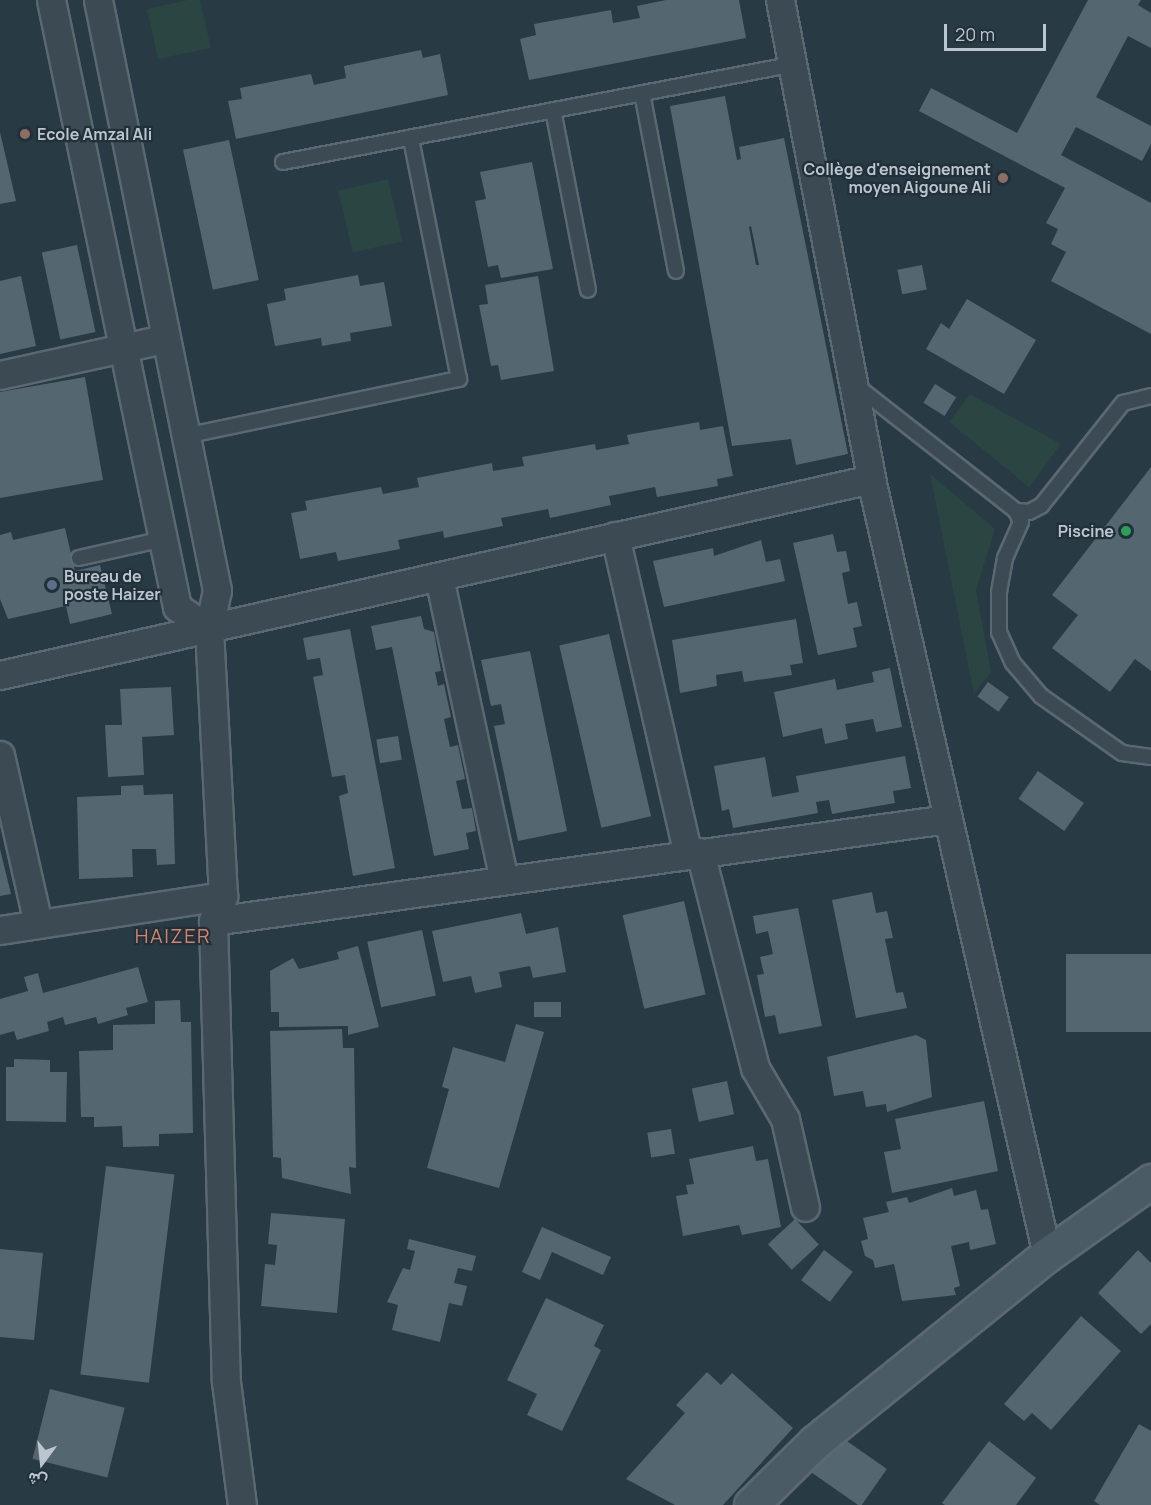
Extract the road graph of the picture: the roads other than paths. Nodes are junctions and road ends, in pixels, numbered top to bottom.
1 (51, 0) edge
2 (98, 0) edge
3 (780, 0) edge
4 (795, 64) junction
5 (642, 93) junction
6 (553, 110) junction
7 (411, 138) junction
8 (283, 162) dead end
9 (676, 271) dead end
10 (588, 290) dead end
11 (164, 339) junction
12 (123, 348) junction
13 (0, 375) edge
14 (853, 383) junction
15 (1151, 396) edge
16 (185, 436) junction
17 (871, 479) junction
18 (1016, 511) junction
19 (615, 536) junction
20 (163, 539) junction
21 (79, 558) dead end
22 (439, 577) junction
23 (209, 629) junction
24 (0, 675) edge
25 (0, 755) edge
26 (1151, 757) edge
27 (947, 819) junction
28 (694, 853) junction
29 (504, 880) junction
30 (223, 896) junction
31 (213, 921) junction
32 (38, 924) junction
33 (0, 930) edge
34 (1151, 1181) edge
35 (805, 1208) dead end
36 (1047, 1255) junction
37 (242, 1505) edge
38 (751, 1505) edge

1 - 12 street
2 - 11 street
3 - 4 street
4 - 5 lane
4 - 14 street
5 - 6 lane
5 - 9 lane
6 - 7 lane
6 - 10 lane
7 - 8 lane
7 - 16 lane
11 - 12 street
11 - 16 street
12 - 13 street
12 - 20 street
14 - 17 street
14 - 18 lane
15 - 18 lane
16 - 23 street
17 - 19 street
17 - 27 street
18 - 26 lane
19 - 22 street
19 - 28 street
20 - 21 lane
20 - 23 street
22 - 23 street
22 - 29 street
23 - 24 street
23 - 30 street
25 - 32 street
27 - 28 street
27 - 36 street
28 - 29 street
28 - 35 street
29 - 31 street
30 - 31 street
30 - 32 street
31 - 37 street
32 - 33 street
34 - 36 main road
36 - 38 main road

